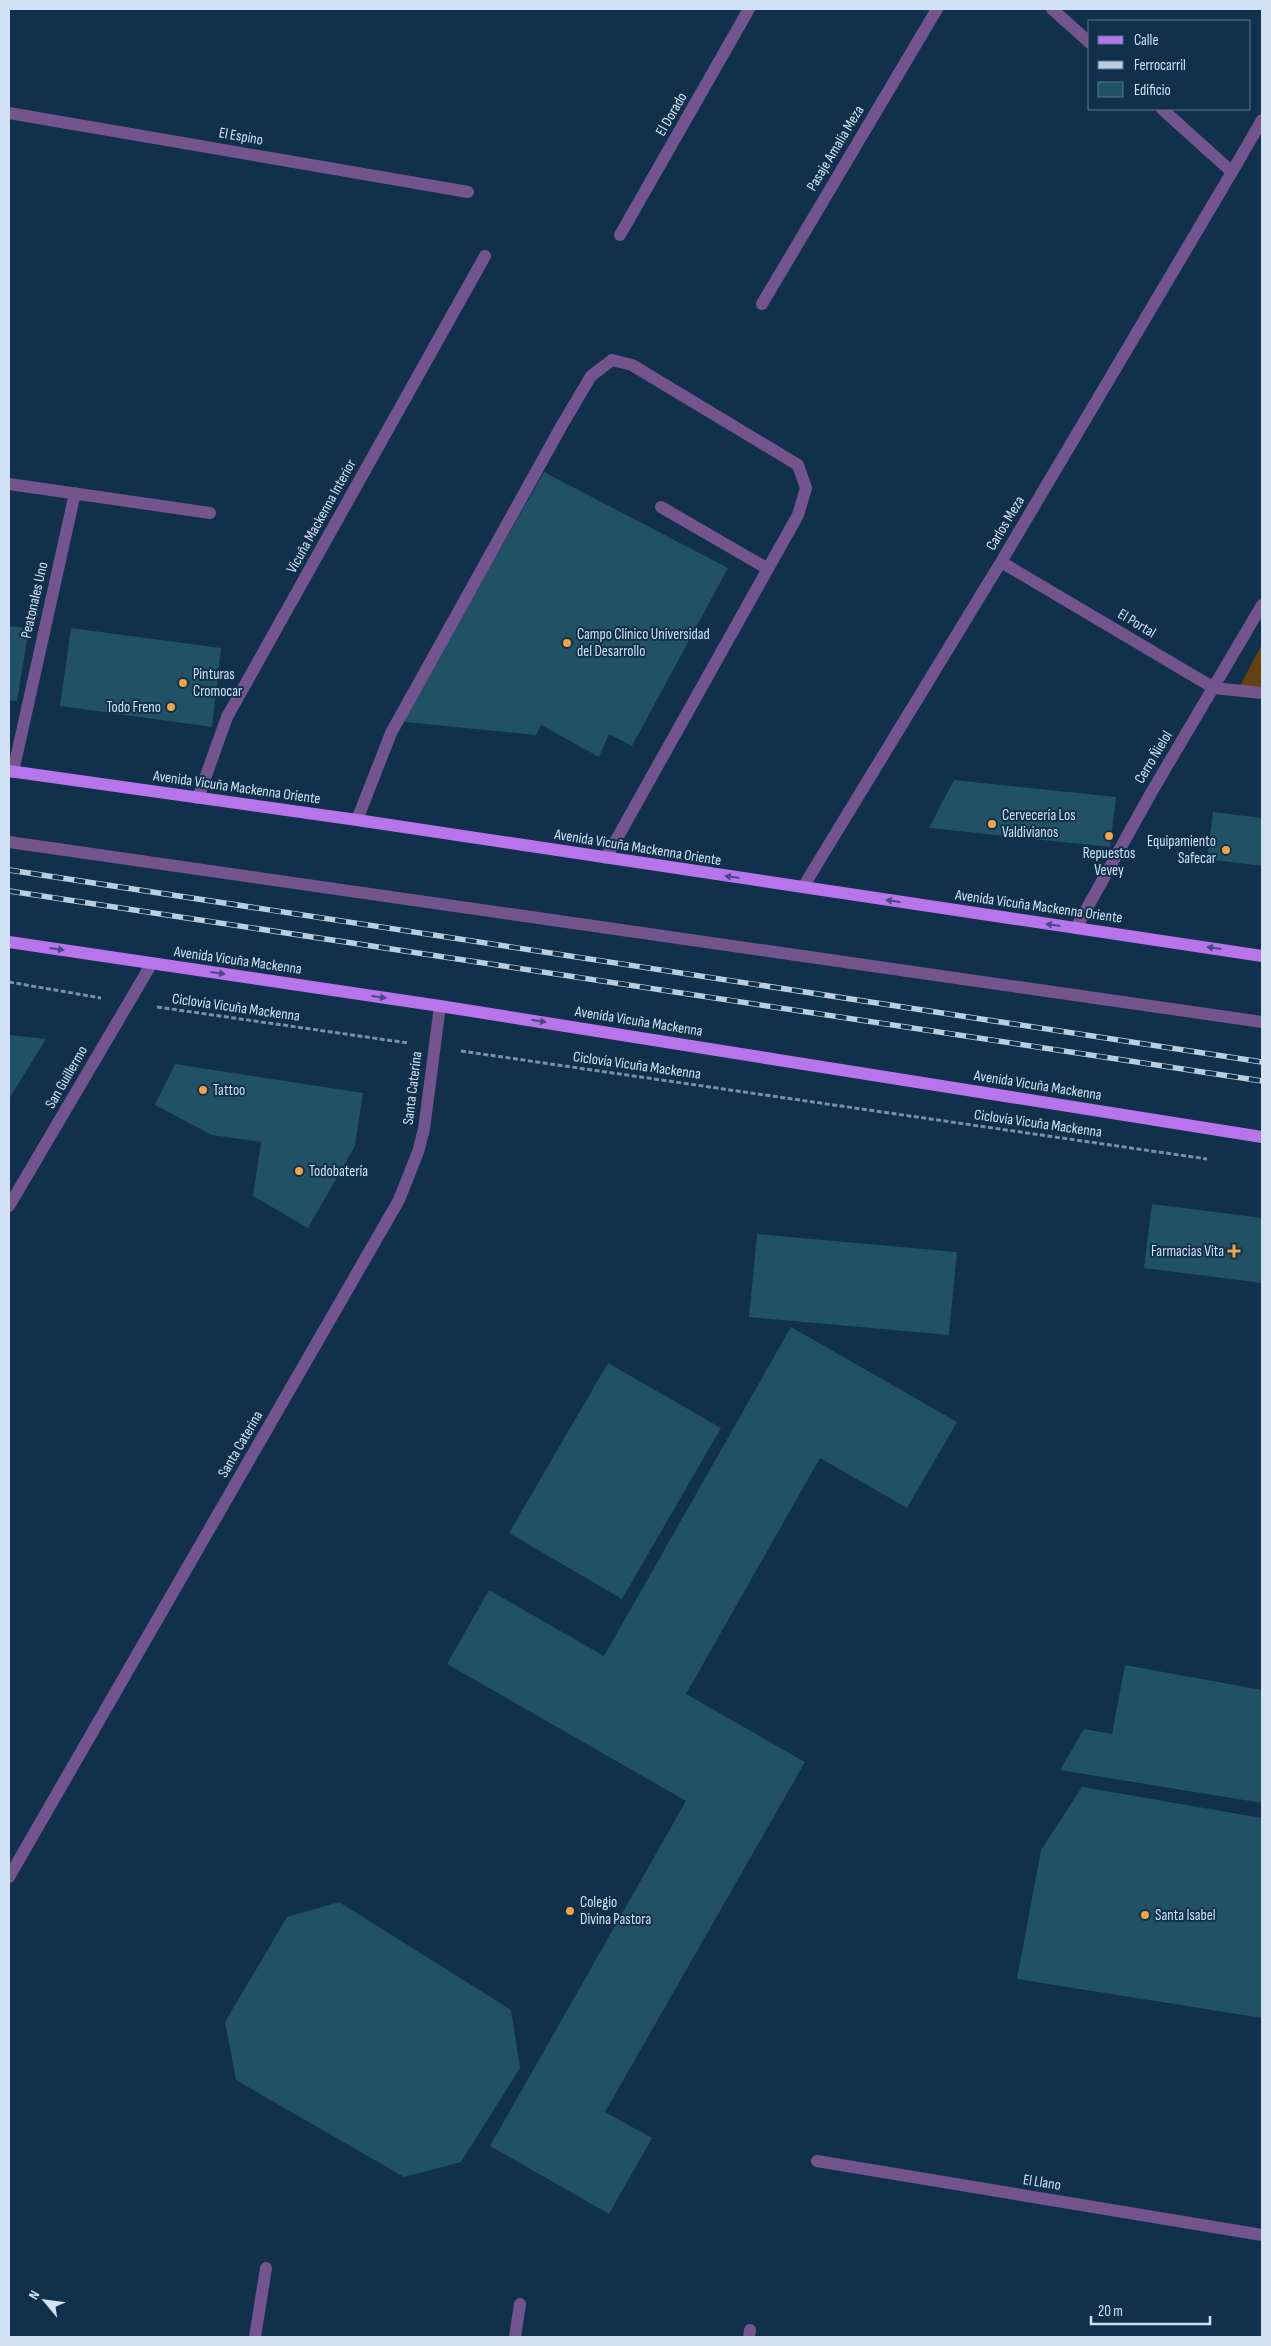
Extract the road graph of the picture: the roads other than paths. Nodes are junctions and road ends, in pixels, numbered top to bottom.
1 (749, 9) edge
2 (937, 9) edge
3 (1052, 9) edge
4 (1088, 41) edge
5 (1163, 110) edge
6 (9, 113) edge
7 (1262, 120) edge
8 (1232, 172) junction
9 (468, 192) dead end
10 (620, 235) dead end
11 (485, 256) dead end
12 (762, 304) dead end
13 (9, 484) edge
14 (75, 494) junction
15 (661, 507) dead end
16 (210, 513) dead end
17 (1001, 562) junction
18 (768, 569) junction
19 (1262, 605) edge
20 (1214, 688) junction
21 (1262, 693) edge
22 (11, 772) edge
23 (198, 798) junction
24 (357, 820) junction
25 (9, 842) edge
26 (606, 858) junction
27 (802, 887) junction
28 (1076, 928) junction
29 (9, 942) edge
30 (1262, 956) edge
31 (152, 963) junction
32 (440, 1006) junction
33 (1262, 1022) edge
34 (1262, 1137) edge
35 (9, 1206) edge
36 (9, 1877) edge
37 (817, 2161) dead end
38 (1262, 2235) edge
39 (266, 2268) dead end
40 (520, 2304) dead end
41 (255, 2337) edge
42 (515, 2337) edge

1 - 10 street, El Dorado
2 - 12 street, Pasaje Amalia Meza
3 - 4 street
5 - 8 street
6 - 9 street, El Espino
7 - 8 street, Carlos Meza
8 - 17 street, Carlos Meza
11 - 23 street, Vicuña Mackenna Interior
13 - 14 street
14 - 16 street
14 - 22 street, Peatonales Uno
15 - 18 street
17 - 20 street, El Portal
17 - 27 street, Carlos Meza
18 - 24 street
18 - 26 street
19 - 20 street, Cerro Ñielol
20 - 21 street, El Portal
20 - 28 street, Cerro Ñielol
22 - 23 main road, Avenida Vicuña Mackenna Oriente
23 - 24 main road, Avenida Vicuña Mackenna Oriente
24 - 26 main road, Avenida Vicuña Mackenna Oriente
25 - 33 street
27 -> 26 main road, Avenida Vicuña Mackenna Oriente
28 -> 27 main road, Avenida Vicuña Mackenna Oriente
30 -> 28 main road, Avenida Vicuña Mackenna Oriente
29 -> 31 main road, Avenida Vicuña Mackenna
31 -> 32 main road, Avenida Vicuña Mackenna
31 - 35 street, San Guillermo
32 -> 34 main road, Avenida Vicuña Mackenna
32 - 36 street, Santa Caterina
37 - 38 street, El Llano
39 - 41 street
40 - 42 street

